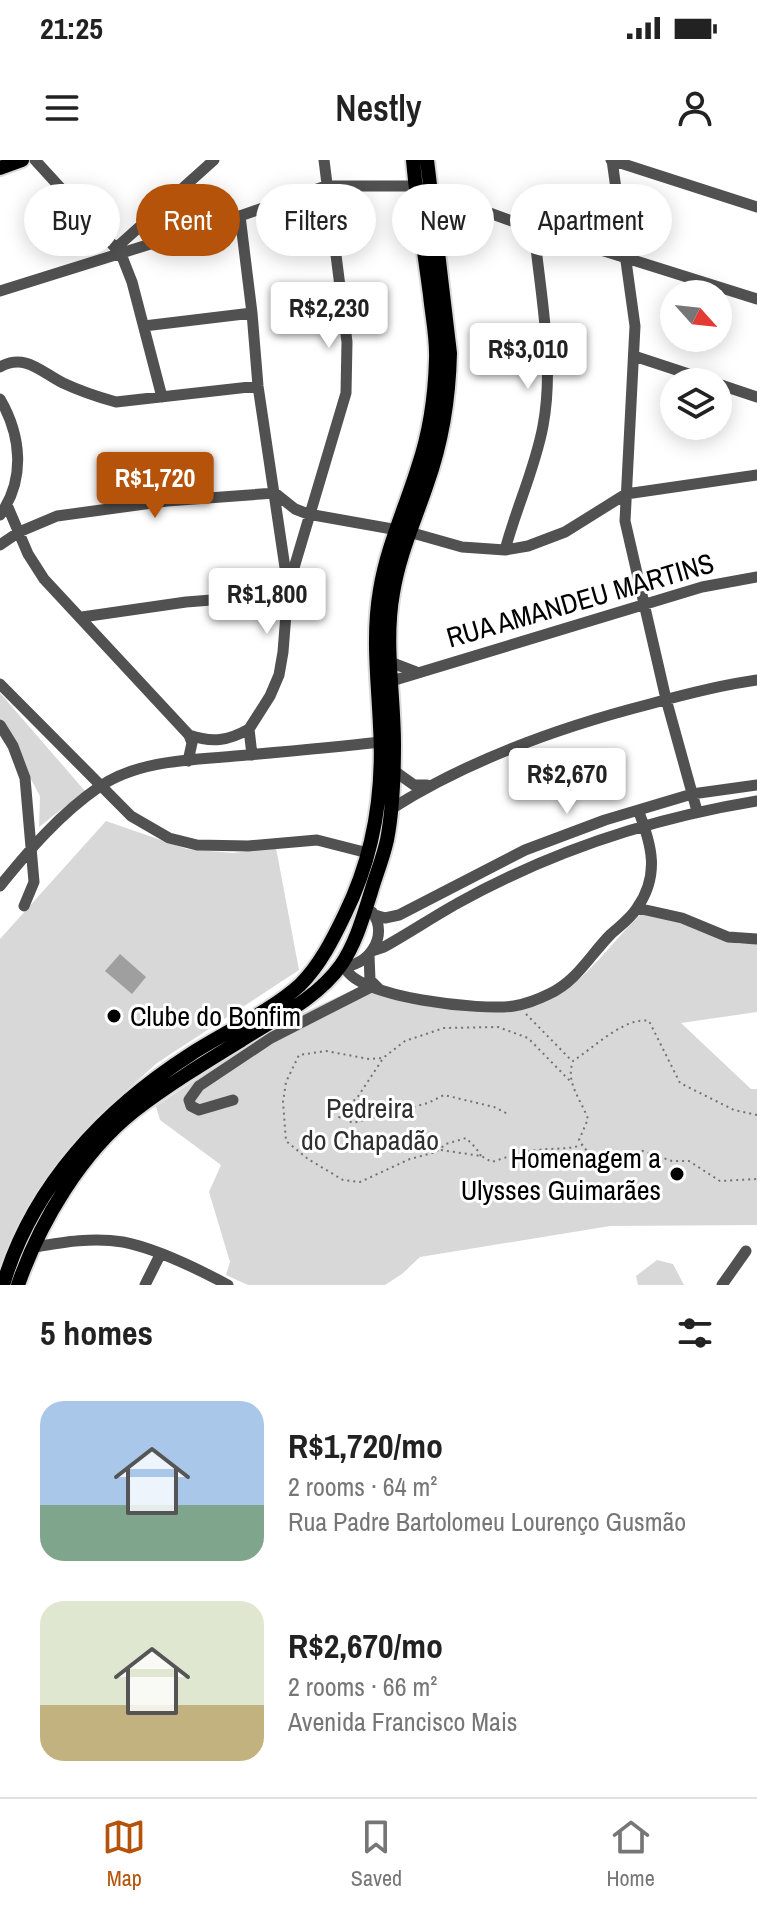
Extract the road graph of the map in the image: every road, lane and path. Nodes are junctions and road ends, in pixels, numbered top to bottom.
1 (22, 160) edge
2 (35, 160) edge
3 (214, 160) edge
4 (324, 160) edge
5 (413, 160) edge
6 (427, 160) edge
7 (612, 160) edge
8 (0, 168) edge
9 (57, 184) edge
10 (326, 184) edge
11 (415, 184) edge
12 (430, 184) edge
13 (757, 207) edge
14 (256, 210) edge
15 (240, 216) joint
16 (120, 249) edge
17 (120, 253) edge
18 (102, 256) edge
19 (335, 256) edge
20 (424, 256) edge
21 (439, 256) edge
22 (537, 256) edge
23 (623, 256) edge
24 (626, 257) junction
25 (0, 291) edge
26 (757, 299) edge
27 (252, 313) junction
28 (144, 326) junction
29 (634, 356) junction
30 (0, 367) edge
31 (670, 368) edge
32 (258, 386) junction
33 (732, 389) edge
34 (162, 397) junction
35 (757, 397) edge
36 (0, 399) edge
37 (757, 475) edge
38 (275, 493) junction
39 (626, 494) junction
40 (4, 510) edge
41 (308, 514) junction
42 (402, 531) junction
43 (19, 532) junction
44 (0, 545) edge
45 (505, 550) junction
46 (757, 577) edge
47 (288, 591) junction
48 (645, 606) junction
49 (82, 617) junction
50 (390, 662) junction
51 (416, 672) junction
52 (757, 680) edge
53 (384, 683) junction
54 (0, 684) edge
55 (666, 699) junction
56 (0, 725) edge
57 (249, 729) junction
58 (189, 735) junction
59 (381, 742) junction
60 (252, 755) junction
61 (188, 761) junction
62 (393, 770) junction
63 (427, 785) junction
64 (757, 785) edge
65 (100, 786) junction
66 (692, 794) junction
67 (757, 801) edge
68 (391, 809) junction
69 (638, 810) junction
70 (697, 811) junction
71 (645, 827) junction
72 (30, 850) junction
73 (368, 853) junction
74 (0, 886) edge
75 (24, 906) dead end
76 (637, 908) junction
77 (347, 910) junction
78 (370, 912) junction
79 (757, 939) edge
80 (329, 947) junction
81 (370, 953) junction
82 (342, 966) junction
83 (369, 988) junction
84 (383, 992) junction
85 (518, 1005) junction
86 (383, 1058) junction
87 (573, 1061) junction
88 (571, 1082) junction
89 (233, 1100) dead end
90 (508, 1114) dead end
91 (757, 1115) edge
92 (583, 1145) junction
93 (439, 1149) junction
94 (481, 1156) junction
95 (757, 1179) edge
96 (35, 1247) junction
97 (746, 1251) dead end
98 (160, 1255) junction
99 (3, 1285) edge
100 (18, 1285) edge
101 (145, 1285) edge
102 (228, 1285) edge
103 (722, 1285) edge

1 - 8 main road
2 - 9 street
3 - 16 street
4 - 10 street
5 - 11 main road
6 - 12 main road
7 - 13 street
7 - 24 street
14 - 15 street
15 - 27 street
17 - 28 street
18 - 25 street
19 - 41 street
20 - 42 main road
21 - 42 main road
22 - 45 street
23 - 24 street
24 - 26 street
24 - 29 street
27 - 28 street
27 - 32 street
28 - 34 street
29 - 31 street
29 - 39 street
30 - 34 street
32 - 34 street
32 - 38 street
33 - 35 street
36 - 40 street
37 - 39 street
38 - 41 street
38 - 43 street
38 - 47 street
39 - 45 street
39 - 48 street
40 - 43 street
41 - 42 street
41 - 47 street
42 - 45 street
42 - 50 main road
42 - 53 main road
43 - 44 street
43 - 49 street
46 - 48 street, RUA AMANDEU MARTINS
47 - 49 street
47 - 57 street
48 - 51 street, RUA AMANDEU MARTINS
48 - 55 street
49 - 58 street
50 - 51 street, RUA AMANDEU MARTINS
50 - 53 main road
51 - 53 street, RUA AMANDEU MARTINS
52 - 55 street
53 - 59 main road
53 - 62 main road
54 - 65 street
55 - 63 street
55 - 66 street
56 - 72 street
57 - 58 street
57 - 60 street
58 - 61 street
59 - 60 street
59 - 73 main road
60 - 61 street
61 - 65 street
62 - 63 street
62 - 68 main road
63 - 68 street
64 - 66 street
65 - 72 street
65 - 73 street
66 - 69 street
66 - 70 street
67 - 70 street
68 - 78 main road
69 - 71 street
69 - 78 street
70 - 71 street
71 - 76 street
71 - 81 street
72 - 74 street
72 - 75 street
73 - 77 main road
76 - 79 street
76 - 85 street
77 - 78 main road
77 - 80 main road
78 - 81 street
78 - 82 main road
80 - 82 main road
80 - 99 main road
81 - 82 street
81 - 84 street
82 - 83 street
82 - 96 main road
83 - 84 street
83 - 89 street
84 - 85 street
85 - 87 path
86 - 88 path
86 - 90 path
86 - 93 path
87 - 88 path
87 - 91 path
88 - 92 path
92 - 94 path
92 - 95 path
93 - 94 path
93 - 94 path
96 - 98 street
96 - 100 main road
97 - 103 street
98 - 101 street
98 - 102 street

